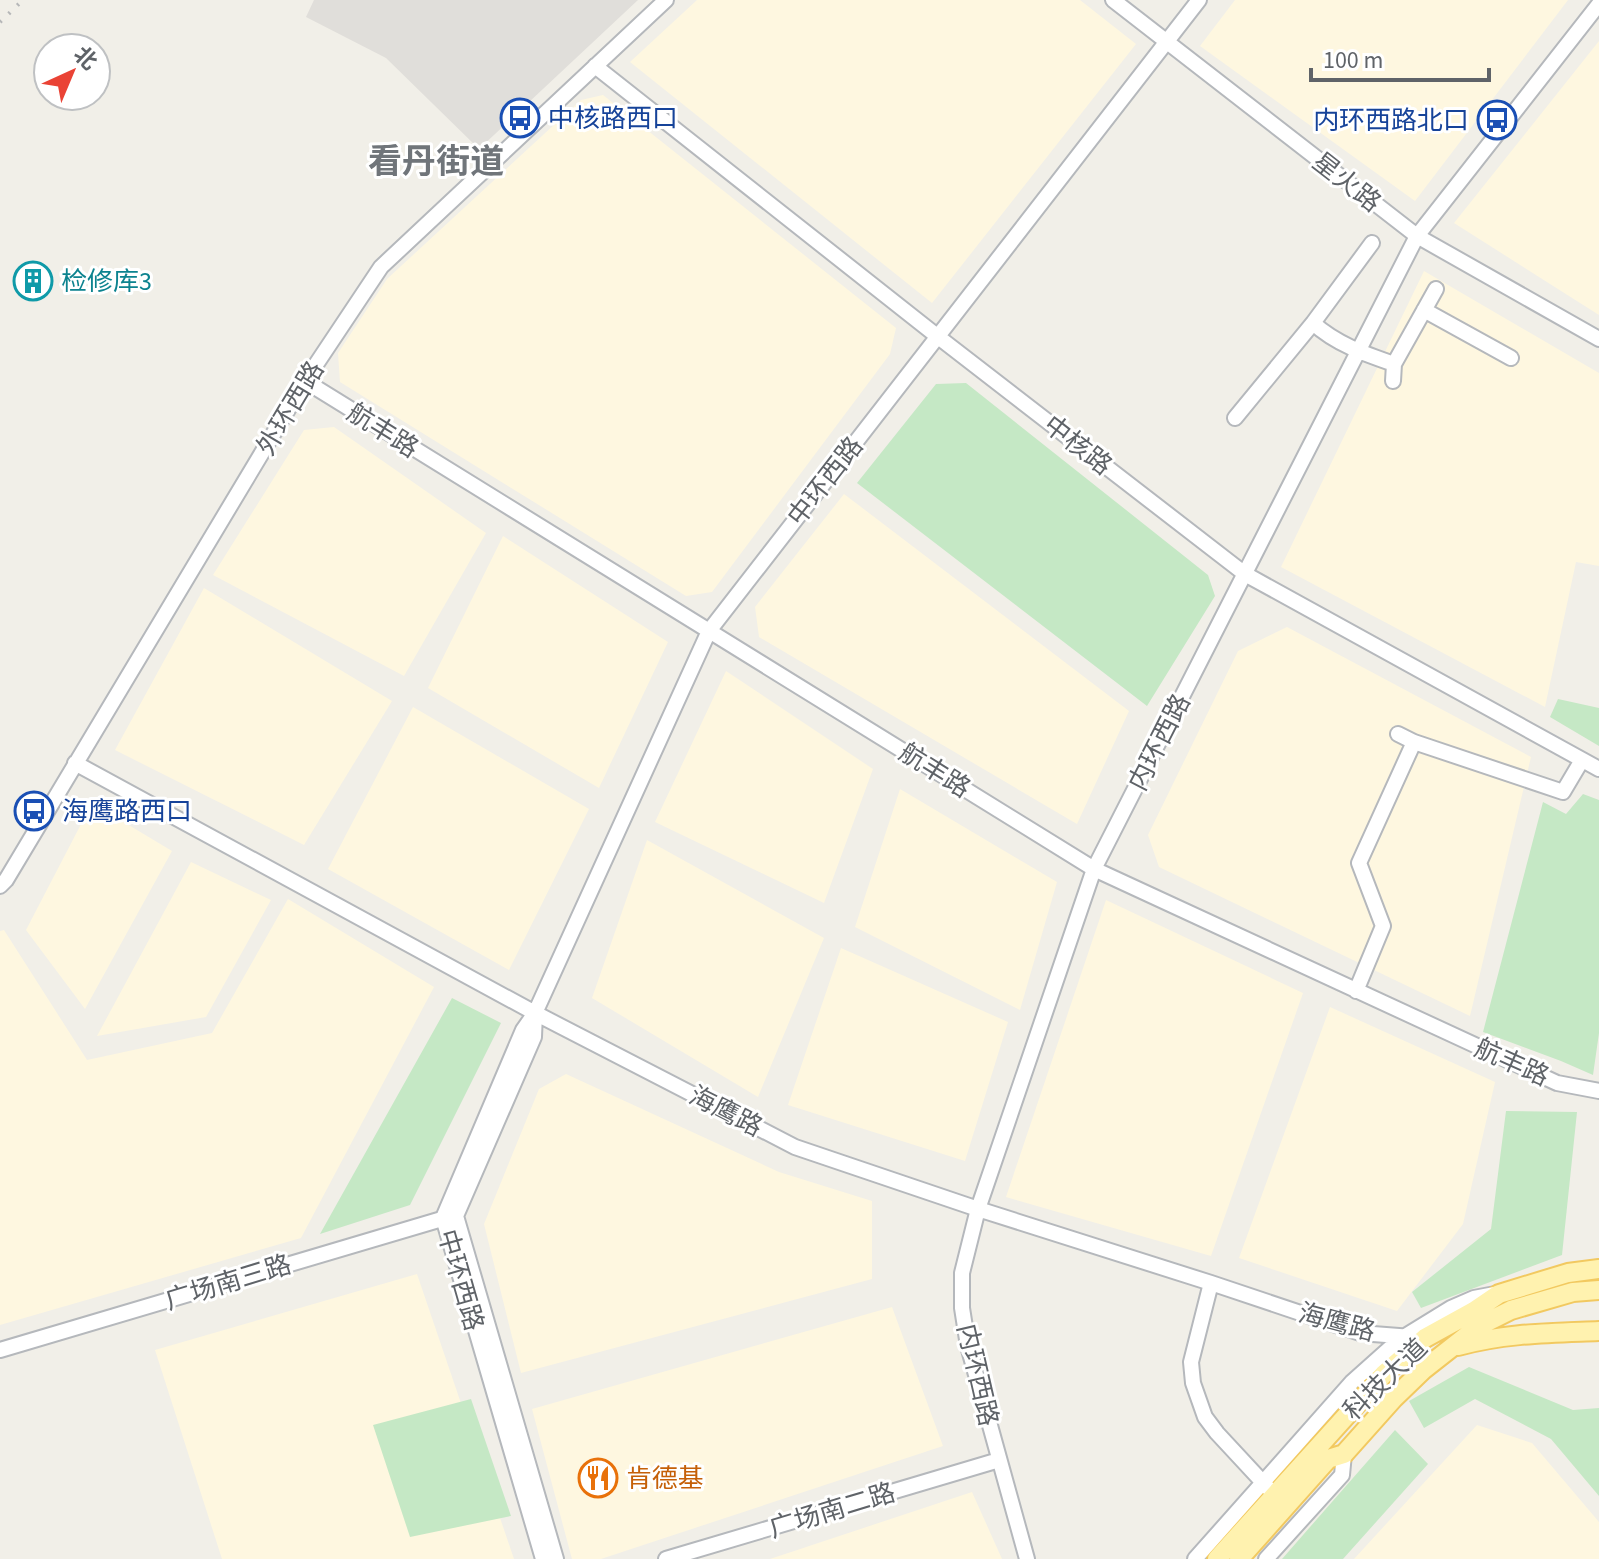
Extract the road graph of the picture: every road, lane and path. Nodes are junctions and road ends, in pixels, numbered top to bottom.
1 (666, 0) edge
2 (1113, 0) edge
3 (1199, 0) edge
4 (1599, 4) edge
5 (1166, 42) junction
6 (595, 66) junction
7 (1417, 236) junction
8 (1372, 243) dead end
9 (1436, 289) dead end
10 (1424, 310) junction
11 (1313, 323) junction
12 (937, 336) junction
13 (1599, 339) edge
14 (1358, 351) junction
15 (1511, 358) dead end
16 (1394, 364) junction
17 (305, 381) junction
18 (1393, 381) dead end
19 (1235, 418) dead end
20 (1245, 574) junction
21 (709, 631) junction
22 (1398, 734) dead end
23 (1414, 742) junction
24 (1582, 760) junction
25 (75, 763) junction
26 (1599, 769) edge
27 (1094, 869) junction
28 (0, 886) edge
29 (1356, 991) junction
30 (535, 1013) junction
31 (1599, 1091) edge
32 (978, 1209) junction
33 (450, 1217) junction
34 (1599, 1269) edge
35 (1599, 1277) edge
36 (1211, 1283) junction
37 (1599, 1290) edge
38 (1573, 1292) junction
39 (1499, 1294) junction
40 (1599, 1331) edge
41 (1406, 1336) junction
42 (1425, 1338) junction
43 (1451, 1347) junction
44 (0, 1350) edge
45 (1344, 1454) junction
46 (999, 1460) junction
47 (1269, 1489) junction
48 (543, 1559) edge
49 (556, 1559) edge
50 (666, 1559) edge
51 (1027, 1559) edge
52 (1195, 1559) edge
53 (1217, 1559) edge
54 (1239, 1559) edge
55 (1266, 1559) edge

1 - 6 street, 外环西路
2 - 5 street, 星火路
3 - 5 street, 中环西路
4 - 7 street, 内环西路
5 - 7 street, 星火路
5 - 12 street, 中环西路
6 - 12 street, 中核路
6 - 17 street, 外环西路
7 - 13 street, 星火路
7 - 14 street, 内环西路
8 - 11 street
9 - 10 street
10 - 15 street
10 - 16 street
11 - 14 street
11 - 19 street
12 - 20 street, 中核路
12 - 21 street, 中环西路
14 - 16 street
14 - 20 street, 内环西路
16 - 18 street
17 - 21 street, 航丰路
17 - 25 street, 外环西路
20 - 24 street, 中核路
20 - 27 street, 内环西路
21 - 27 street, 航丰路
21 - 30 street, 中环西路
22 - 23 street
23 - 24 street
23 - 29 street
24 - 26 street, 中核路
25 - 28 street, 外环西路
25 - 30 street, 海鹰路
27 - 29 street, 航丰路
27 - 32 street, 内环西路
29 - 31 street, 航丰路
30 - 32 street, 海鹰路
30 - 33 street, 中环西路
32 - 36 street, 海鹰路
32 - 46 street, 内环西路
33 - 44 street, 广场南三路
33 - 48 street, 中环西路
33 - 49 street, 中环西路
34 - 39 main road, 科技大道
35 - 38 street
36 - 41 street, 海鹰路
36 - 47 street
37 - 38 main road, 科技大道
38 - 43 main road, 科技大道
39 - 41 street
39 - 42 main road, 科技大道
40 - 43 main road
41 - 42 street, 海鹰路
41 - 47 street
42 - 47 main road, 科技大道
43 - 45 main road, 科技大道
45 - 54 main road, 科技大道
45 - 55 street
46 - 50 street, 广场南二路
46 - 51 street, 内环西路
47 - 52 street
47 - 53 main road, 科技大道

